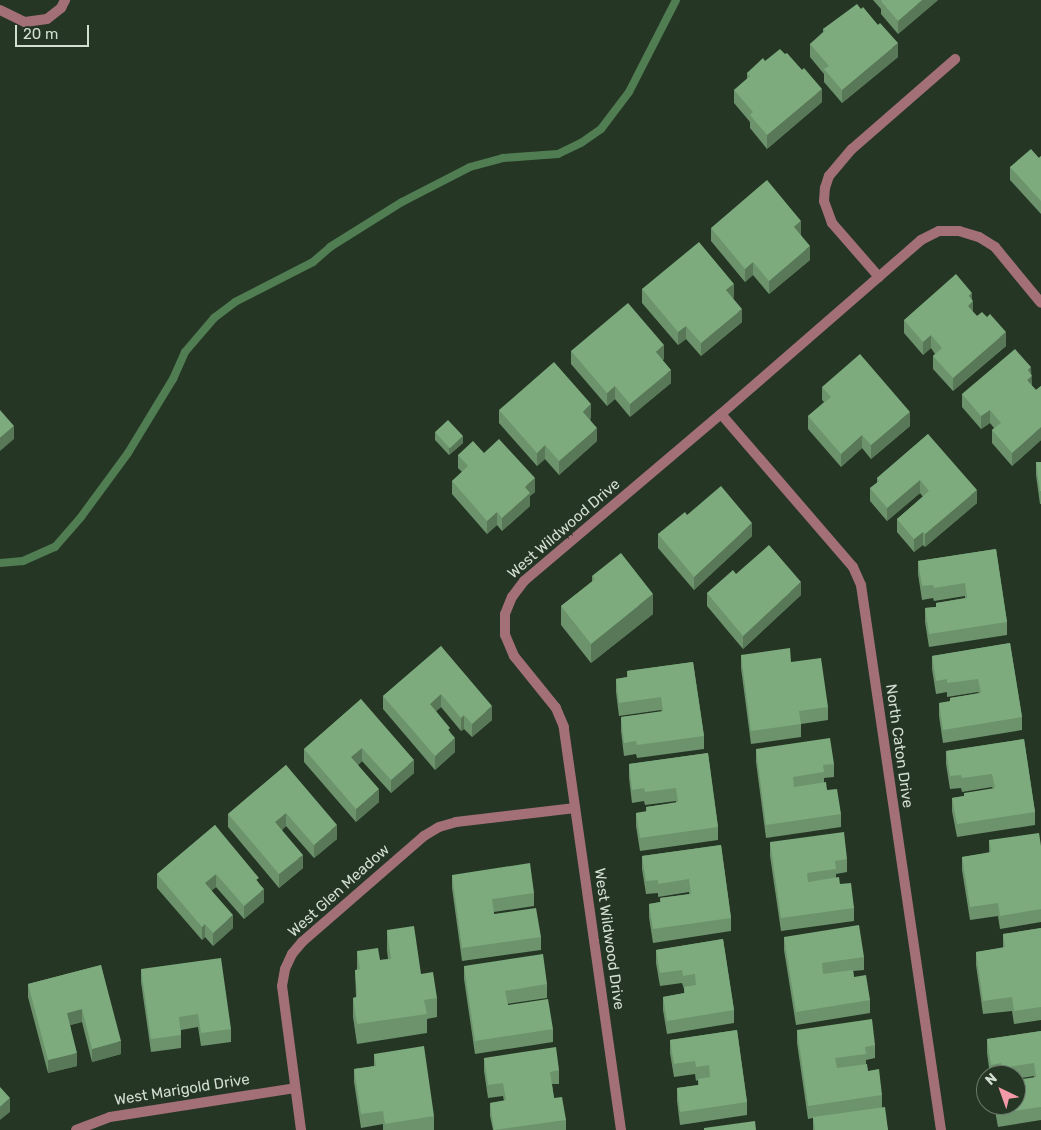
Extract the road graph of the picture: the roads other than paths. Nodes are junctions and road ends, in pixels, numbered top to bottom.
1 (65, 0) edge
2 (0, 10) edge
3 (955, 58) dead end
4 (879, 277) junction
5 (1041, 302) edge
6 (721, 414) junction
7 (576, 808) junction
8 (295, 1088) junction
9 (76, 1130) edge
10 (301, 1130) edge
11 (621, 1130) edge
12 (941, 1130) edge

1 - 2 street
3 - 4 street
4 - 5 street, West Wildwood Drive
4 - 6 street, West Wildwood Drive
6 - 7 street, West Wildwood Drive
6 - 12 street, North Caton Drive
7 - 8 street, West Glen Meadow
7 - 11 street, West Wildwood Drive
8 - 9 street, West Marigold Drive
8 - 10 street, West Glen Meadow

